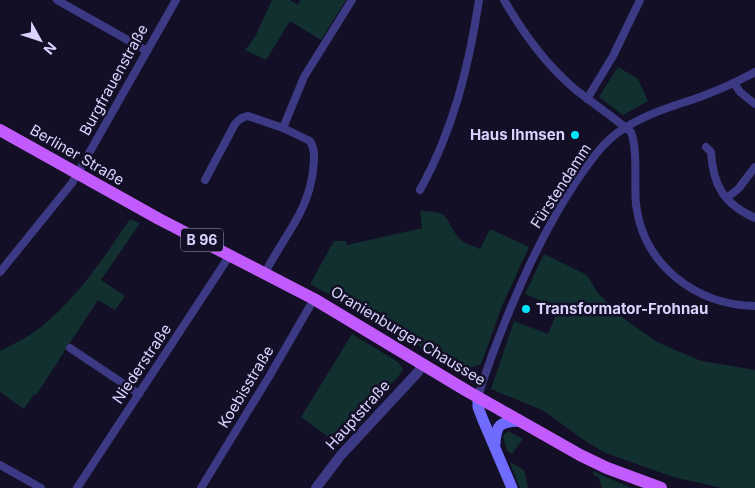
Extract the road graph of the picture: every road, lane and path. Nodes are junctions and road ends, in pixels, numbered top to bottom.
1 (57, 0) edge
2 (176, 0) edge
3 (352, 0) edge
4 (479, 0) edge
5 (504, 0) edge
6 (640, 0) edge
7 (147, 51) junction
8 (755, 72) edge
9 (734, 83) junction
10 (587, 98) junction
11 (755, 104) edge
12 (283, 128) junction
13 (626, 128) junction
14 (0, 130) edge
15 (706, 147) dead end
16 (755, 167) edge
17 (77, 174) junction
18 (205, 180) dead end
19 (420, 190) dead end
20 (726, 198) junction
21 (139, 208) joint
22 (755, 218) edge
23 (230, 255) junction
24 (0, 272) edge
25 (265, 273) junction
26 (314, 298) junction
27 (755, 306) edge
28 (70, 348) dead end
29 (423, 364) junction
30 (138, 394) junction
31 (478, 398) junction
32 (519, 421) junction
33 (494, 446) junction
34 (0, 464) edge
35 (41, 488) edge
36 (76, 488) edge
37 (201, 488) edge
38 (316, 488) edge
39 (512, 488) edge
40 (661, 488) edge

1 - 7 street
2 - 7 street, Burgfrauenstraße
3 - 12 street
4 - 19 street
5 - 10 street
6 - 10 street
7 - 17 street, Burgfrauenstraße
8 - 9 street, Fürstendamm
9 - 11 street
9 - 13 street, Fürstendamm
10 - 13 street
12 - 18 street
12 - 25 street
13 - 27 street
13 - 31 street, Fürstendamm
14 - 17 main road, Berliner Straße / B 96
15 - 20 street
16 - 20 street
17 - 21 main road, Berliner Straße / B 96
17 - 24 street, Burgfrauenstraße
20 - 22 street
21 - 23 main road, Oranienburger Chaussee / B 96
23 - 25 main road, Oranienburger Chaussee / B 96
23 - 30 street, Niederstraße
25 - 26 main road, Oranienburger Chaussee / B 96
26 - 29 main road, Oranienburger Chaussee / B 96
26 - 37 street, Koebisstraße
28 - 30 street
29 - 31 main road, Oranienburger Chaussee / B 96
29 - 38 street, Hauptstraße
30 - 36 street, Niederstraße
31 - 32 main road, Oranienburger Chaussee / B 96
31 - 33 main road
32 - 33 main road
32 - 40 main road, Oranienburger Chaussee / B 96
33 - 39 main road
34 - 35 street

